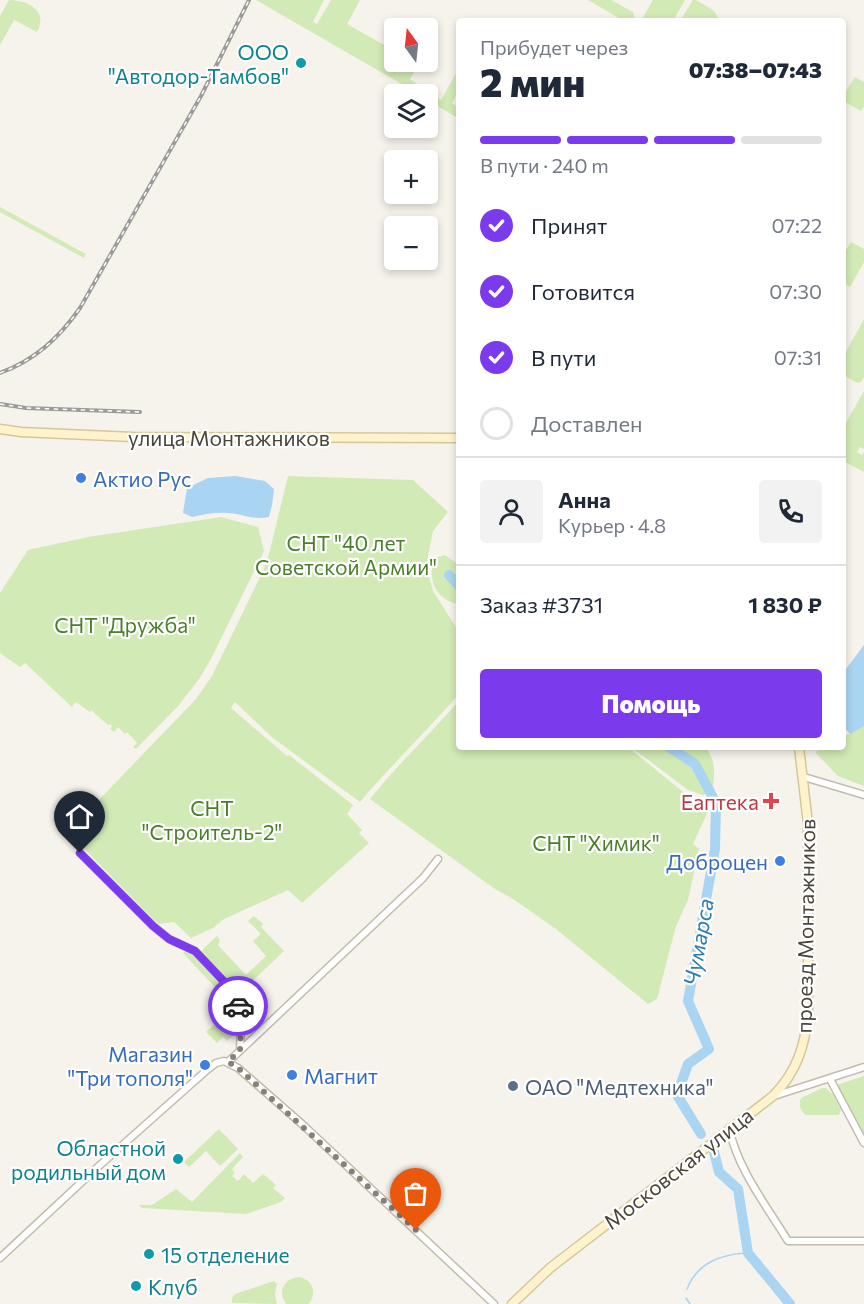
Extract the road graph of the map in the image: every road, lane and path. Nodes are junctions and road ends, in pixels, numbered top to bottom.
1 (0, 429) edge
2 (456, 438) edge
3 (800, 750) edge
4 (804, 777) junction
5 (863, 793) edge
6 (80, 853) dead end
7 (438, 859) dead end
8 (240, 1050) junction
9 (228, 1062) junction
10 (864, 1067) edge
11 (830, 1079) junction
12 (773, 1096) junction
13 (729, 1128) junction
14 (864, 1143) edge
15 (864, 1241) edge
16 (0, 1258) edge
17 (494, 1304) edge
18 (512, 1304) edge

1 - 2 main road, улица Монтажников
3 - 4 main road, проезд Монтажников
4 - 5 street
4 - 12 main road, проезд Монтажников
6 - 8 street
7 - 8 street
8 - 9 street
9 - 16 street
9 - 17 street
10 - 11 street, Московская улица
11 - 12 street, Московская улица
11 - 14 street
12 - 13 main road, Московская улица
13 - 15 street
13 - 18 main road, Московская улица

